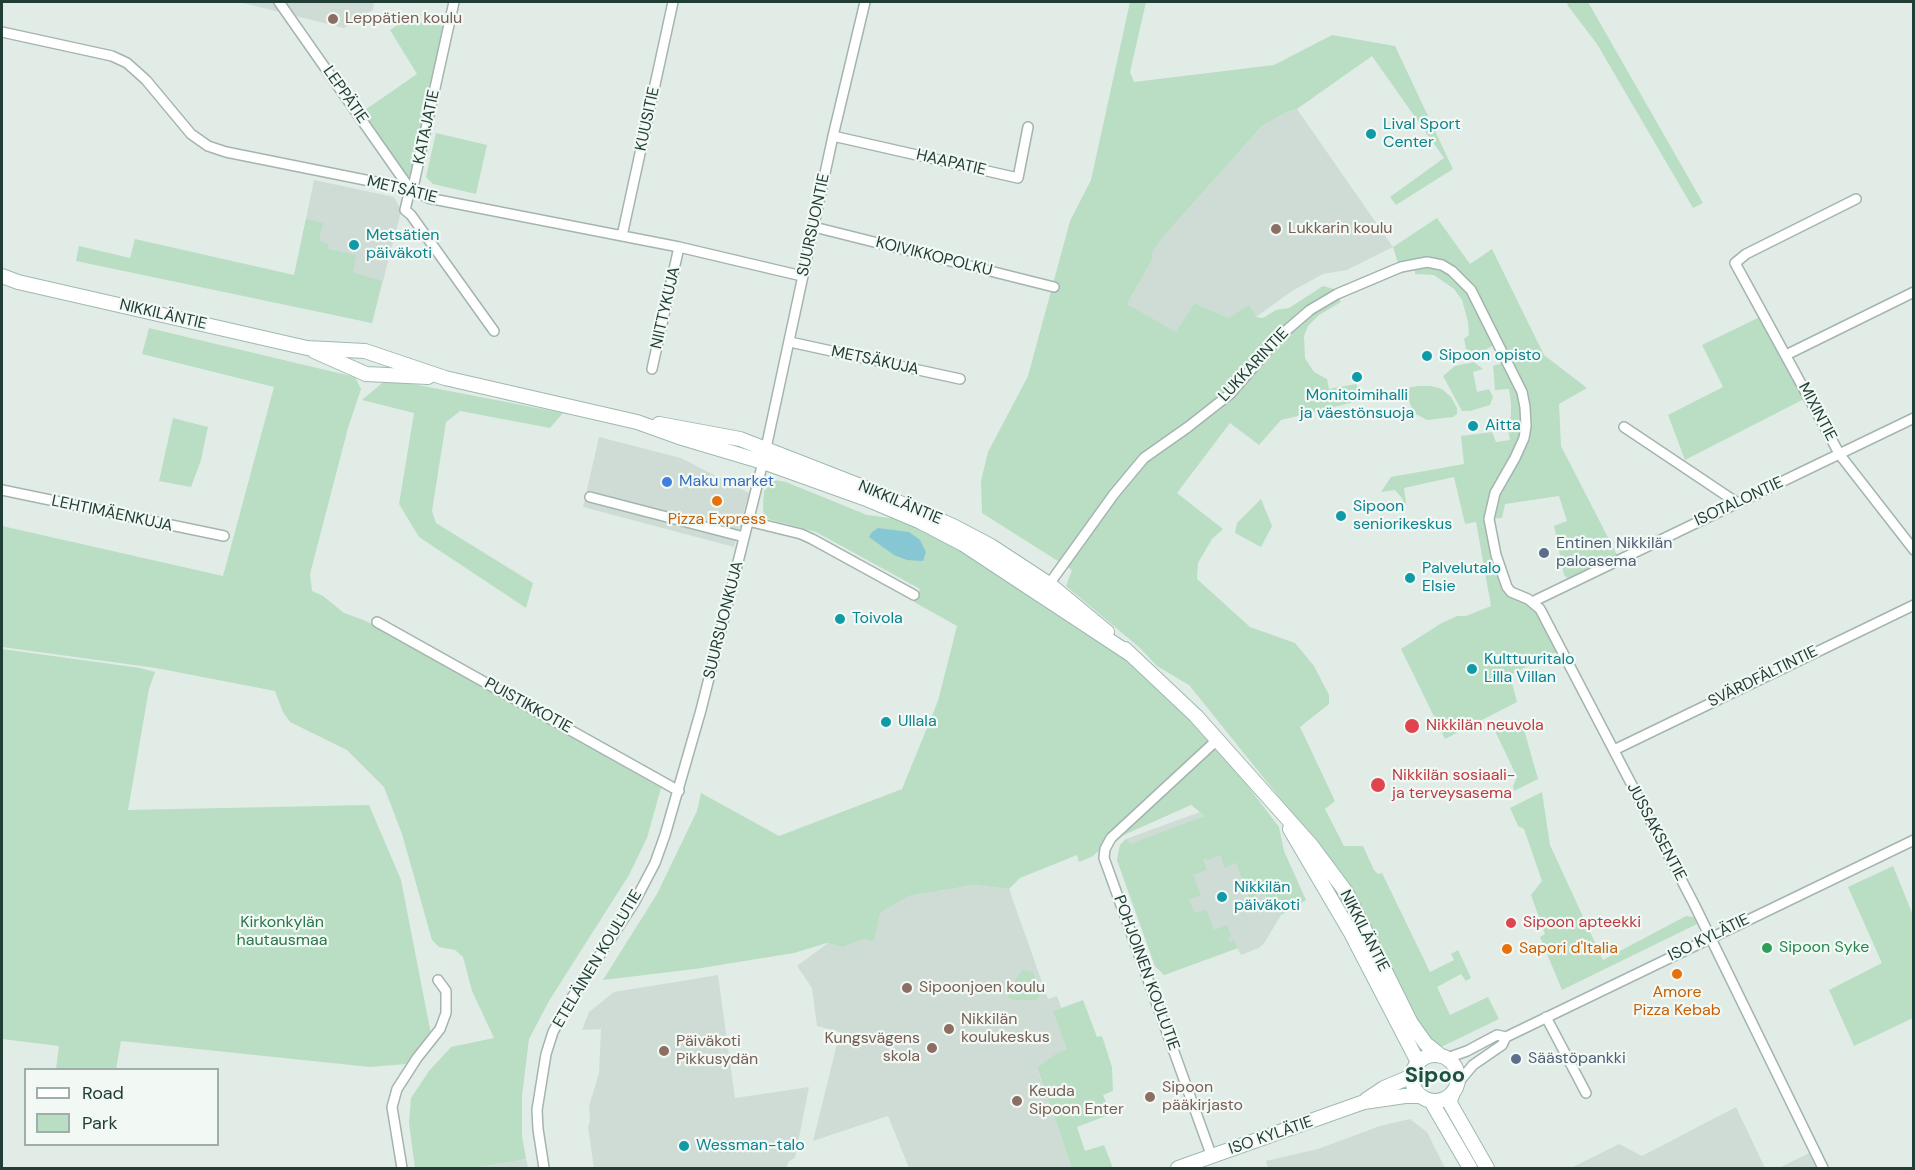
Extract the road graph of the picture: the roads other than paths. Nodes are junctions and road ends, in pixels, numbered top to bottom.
1 (279, 2) edge
2 (454, 2) edge
3 (673, 2) edge
4 (865, 2) edge
5 (2, 32) edge
6 (1029, 127) dead end
7 (833, 136) junction
8 (410, 189) junction
9 (1856, 199) dead end
10 (814, 227) junction
11 (622, 236) junction
12 (679, 248) junction
13 (2, 276) edge
14 (802, 276) junction
15 (2, 282) edge
16 (18, 282) junction
17 (1054, 286) dead end
18 (1914, 292) edge
19 (494, 331) dead end
20 (790, 342) junction
21 (307, 348) junction
22 (1786, 355) junction
23 (652, 369) dead end
24 (445, 378) junction
25 (960, 379) dead end
26 (1914, 418) edge
27 (1624, 428) dead end
28 (764, 455) junction
29 (1840, 455) junction
30 (2, 490) edge
31 (590, 497) dead end
32 (1736, 502) junction
33 (1491, 505) joint
34 (748, 521) junction
35 (224, 536) dead end
36 (744, 537) junction
37 (1914, 550) edge
38 (1045, 590) junction
39 (914, 595) dead end
40 (1532, 602) junction
41 (1914, 605) edge
42 (377, 622) dead end
43 (1218, 739) junction
44 (1614, 750) junction
45 (679, 791) junction
46 (1280, 811) junction
47 (1914, 840) edge
48 (1711, 937) junction
49 (438, 980) dead end
50 (1546, 1017) junction
51 (1506, 1037) junction
52 (1444, 1057) junction
53 (1418, 1062) junction
54 (1412, 1076) junction
55 (1455, 1088) junction
56 (1586, 1093) dead end
57 (1426, 1099) junction
58 (1364, 1102) junction
59 (1212, 1157) junction
60 (402, 1168) edge
61 (544, 1168) edge
62 (1178, 1168) edge
63 (1470, 1168) edge
64 (1487, 1168) edge
65 (1823, 1168) edge

1 - 8 street, LEPPÄTIE
2 - 8 street, KATAJATIE
3 - 11 street, KUUSITIE
4 - 7 street, SUURSUONTIE
5 - 8 street, METSÄTIE
6 - 7 street, HAAPATIE
7 - 10 street, SUURSUONTIE
8 - 11 street, METSÄTIE
8 - 19 street, KATAJATIE
9 - 22 street, MIXINTIE
10 - 14 street, SUURSUONTIE
10 - 17 street, KOIVIKKOPOLKU
11 - 12 street, METSÄTIE
12 - 14 street, METSÄTIE
12 - 23 street, NIITTYKUJA
13 - 16 street, NIKKILÄNTIE
14 - 20 street, SUURSUONTIE
15 - 16 street, NIKKILÄNTIE
16 - 21 street, NIKKILÄNTIE
18 - 22 street
20 - 25 street, METSÄKUJA
20 - 28 street, SUURSUONTIE
21 - 24 street, NIKKILÄNTIE
21 - 24 street, NIKKILÄNTIE
22 - 29 street, MIXINTIE
24 - 28 street, NIKKILÄNTIE
26 - 29 street, ISOTALONTIE
27 - 32 street
28 - 34 street, SUURSUONKUJA
28 - 38 street, NIKKILÄNTIE
29 - 32 street, ISOTALONTIE
29 - 37 street, MIXINTIE
30 - 35 street, LEHTIMÄENKUJA
31 - 36 street
32 - 40 street, ISOTALONTIE
33 - 38 street, LUKKARINTIE
33 - 40 street, JUSSAKSENTIE
34 - 36 street, SUURSUONKUJA
34 - 39 street
36 - 45 street, SUURSUONKUJA
38 - 43 street, NIKKILÄNTIE
40 - 44 street, JUSSAKSENTIE
41 - 44 street, SVÄRDFÄLTINTIE
42 - 45 street, PUISTIKKOTIE
43 - 46 street, NIKKILÄNTIE
43 - 59 street, POHJOINEN KOULUTIE
44 - 48 street, JUSSAKSENTIE
45 - 61 street, ETELÄINEN KOULUTIE
46 - 52 street, NIKKILÄNTIE
46 - 53 street, NIKKILÄNTIE
47 - 48 street, ISO KYLÄTIE
48 - 50 street, ISO KYLÄTIE
48 - 65 street, JUSSAKSENTIE
49 - 60 street
50 - 51 street, ISO KYLÄTIE
50 - 56 street
51 - 52 street, ISO KYLÄTIE
51 - 55 street, ISO KYLÄTIE
52 - 53 street
52 - 55 street
53 - 54 street
54 - 57 street
54 - 58 street, ISO KYLÄTIE
55 - 57 street
55 - 64 street
57 - 58 street, ISO KYLÄTIE
57 - 63 street
58 - 59 street, ISO KYLÄTIE
59 - 62 street, ISO KYLÄTIE

